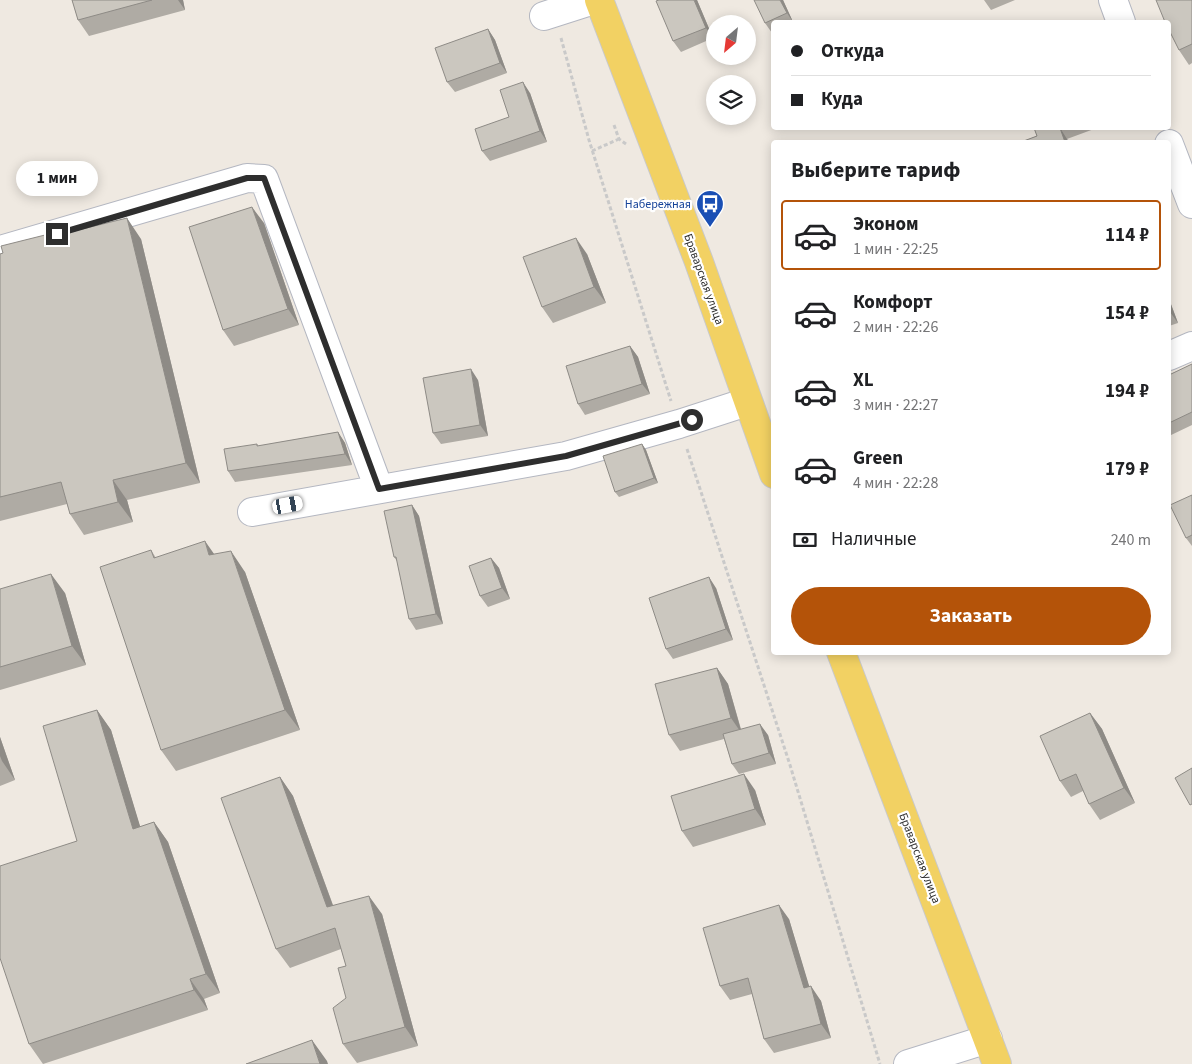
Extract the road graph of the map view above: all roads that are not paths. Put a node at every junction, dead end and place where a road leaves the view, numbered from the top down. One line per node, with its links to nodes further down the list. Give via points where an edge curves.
1 (594, 0): 4 (street)
2 (598, 0): 11 (main road, Браварская улица, via 696,254)
3 (1113, 0): 5 (street)
4 (549, 15)
5 (1120, 20)
6 (1171, 151): 7 (street)
7 (1192, 204)
8 (0, 250): 13 (street, via 247,178 264,178)
9 (1192, 346): 10 (street)
10 (1171, 355)
11 (747, 402): 12 (main road, Браварская улица); 13 (street, via 566,456)
12 (771, 466)
13 (379, 489): 14 (street)
14 (252, 512)
15 (842, 655): 16 (main road, Браварская улица)
16 (988, 1039): 17 (street); 18 (main road, Браварская улица)
17 (908, 1064)
18 (997, 1064)

